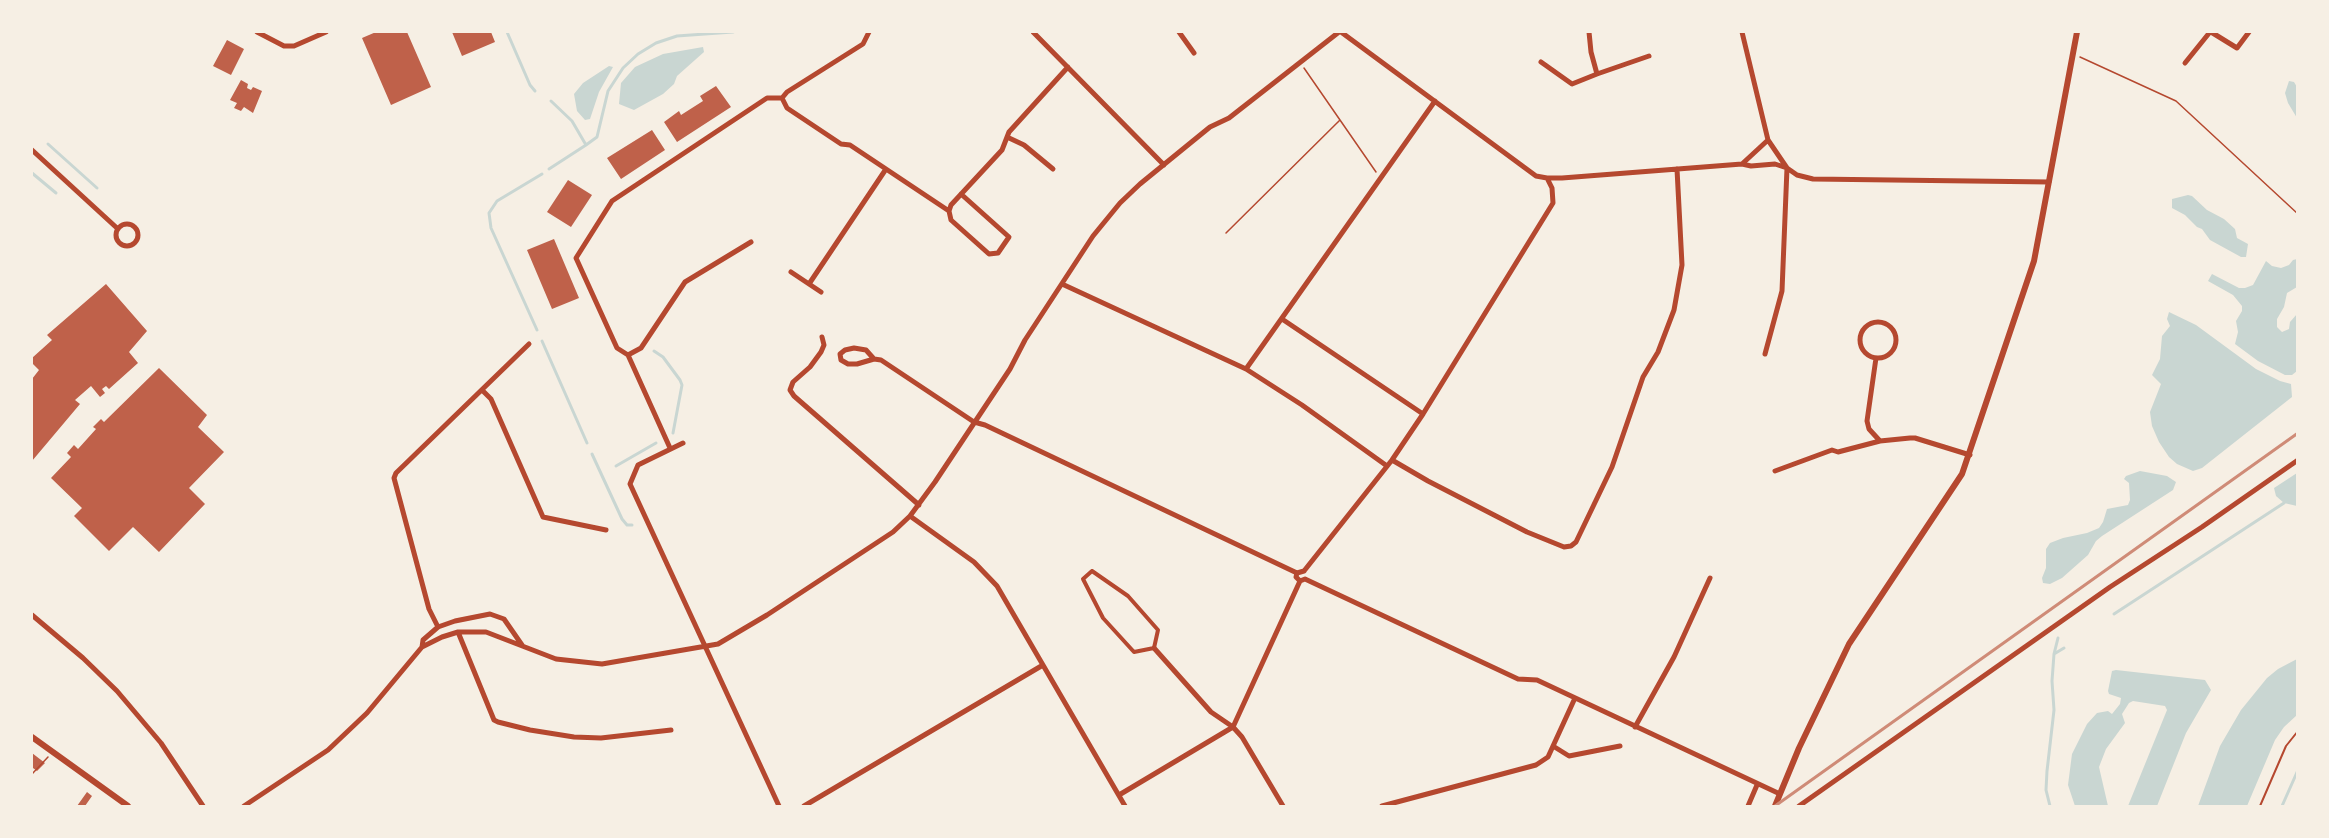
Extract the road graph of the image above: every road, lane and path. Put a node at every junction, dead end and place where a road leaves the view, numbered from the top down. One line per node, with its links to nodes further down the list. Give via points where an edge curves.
1 (256, 32): 2 (street, via 284,46 294,46)
2 (326, 32)
3 (869, 32): 20 (street, via 863,44)
4 (1033, 32): 18 (street)
5 (1179, 32): 12 (street)
6 (1340, 32): 15 (street); 21 (street)
7 (1589, 32): 19 (street)
8 (1742, 32): 24 (street)
9 (2078, 32): 34 (street)
10 (2210, 32): 11 (street, via 2237,48); 17 (street)
11 (2249, 32)
12 (1194, 53)
13 (1648, 56): 19 (street)
14 (2079, 56): 37 (path, via 2176,100)
15 (1300, 62): 22 (path); 27 (street)
16 (1541, 62): 19 (street, via 1572,84)
17 (2185, 63)
18 (1068, 67): 23 (street); 27 (street)
19 (1597, 74)
20 (782, 98): 31 (street, via 786,108); 48 (street, via 767,98 612,201 576,258 617,348)
21 (1435, 100): 32 (street); 33 (street, via 1536,176)
22 (1340, 120): 32 (path); 39 (path)
23 (1007, 137): 29 (street, via 1024,145); 35 (street, via 1002,150)
24 (1768, 140): 26 (street); 28 (street)
25 (32, 150): 38 (street)
26 (1742, 164): 28 (street); 30 (street)
27 (1164, 165): 43 (street, via 1140,183 1106,220)
28 (1788, 168): 34 (street, via 1813,179); 49 (street, via 1782,291)
29 (1053, 169)
30 (1677, 169): 33 (street); 60 (street, via 1682,265 1674,310 1658,352 1643,377 1612,467 1576,542 1564,547 1527,532)
31 (886, 170): 36 (street); 42 (street)
32 (1381, 178): 45 (street)
33 (1547, 178): 54 (street, via 1553,203)
34 (2049, 182): 59 (street, via 2034,261)
35 (961, 194): 36 (street); 36 (street, via 1009,237 999,253 989,254 951,220)
36 (949, 211)
37 (2298, 214)
38 (118, 229): 38 (street, via 124,224 132,225 138,231 136,242 122,245 116,236)
39 (1226, 233)
40 (751, 242): 48 (street, via 684,282 641,348)
41 (791, 272): 42 (street)
42 (809, 284): 44 (street)
43 (1062, 284): 52 (street); 55 (street)
44 (821, 292)
45 (1282, 319): 52 (street); 54 (street)
46 (822, 337): 64 (street, via 821,352 790,390)
47 (529, 344): 53 (street)
48 (628, 354): 58 (street)
49 (1765, 354)
50 (874, 358): 50 (street, via 858,348 840,354 848,364); 55 (street)
51 (1876, 358): 51 (street, via 1888,355 1895,345 1894,331 1881,322 1869,324 1860,335 1862,349); 56 (street, via 1867,421)
52 (1246, 369): 62 (street)
53 (482, 390): 66 (street, via 491,399 543,517); 72 (street, via 394,478 429,609)
54 (1423, 414): 60 (street)
55 (974, 422): 64 (street); 68 (street)
56 (1880, 441): 59 (street, via 1916,438); 63 (street, via 1839,452 1832,450)
57 (683, 443): 58 (street)
58 (670, 448): 75 (street, via 638,465 630,484)
59 (1970, 455): 90 (street, via 1962,474 1849,644)
60 (1392, 460): 62 (street)
61 (2298, 460): 103 (street, via 2110,587)
62 (1387, 466): 67 (street)
63 (1775, 471)
64 (919, 505): 65 (street)
65 (910, 516): 75 (street, via 893,532 767,615 718,644); 78 (street, via 974,562 997,586)
66 (606, 531)
67 (1304, 571): 68 (street); 70 (street)
68 (1297, 573): 70 (street, via 1296,577)
69 (1710, 578): 81 (street, via 1674,657)
70 (1303, 580): 79 (street, via 1518,679 1537,680); 80 (street)
71 (32, 615): 94 (street, via 117,691 161,743)
72 (438, 627): 74 (street, via 475,616 499,615); 76 (street, via 423,640)
73 (458, 632): 74 (street, via 486,632); 76 (street); 82 (street, via 498,722 573,737)
74 (523, 646): 75 (street, via 556,659 602,664)
75 (704, 646): 96 (street)
76 (422, 647): 95 (street, via 367,713 328,750)
77 (1154, 648): 77 (street, via 1158,630 1128,596 1092,571 1083,579 1103,618 1134,652); 80 (street, via 1211,712)
78 (1043, 665): 91 (street); 97 (street)
79 (1575, 698): 81 (street); 85 (street)
80 (1233, 727): 91 (street); 99 (street)
81 (1635, 727): 89 (street)
82 (671, 730)
83 (2298, 731): 104 (lane, via 2286,746)
84 (32, 737): 87 (street)
85 (1553, 746): 86 (street, via 1569,756); 92 (street, via 1548,757 1536,765)
86 (1620, 746)
87 (52, 752): 88 (path); 93 (street)
88 (32, 774)
89 (1757, 785): 90 (street); 101 (street)
90 (1780, 794): 102 (street)
91 (1119, 795): 98 (street)
92 (1408, 803): 100 (street)
93 (128, 807)
94 (203, 807)
95 (244, 807)
96 (779, 807)
97 (804, 807)
98 (1125, 807)
99 (1283, 807)
100 (1382, 807)
101 (1748, 807)
102 (1775, 807)
103 (1799, 807)
104 (2260, 807)

